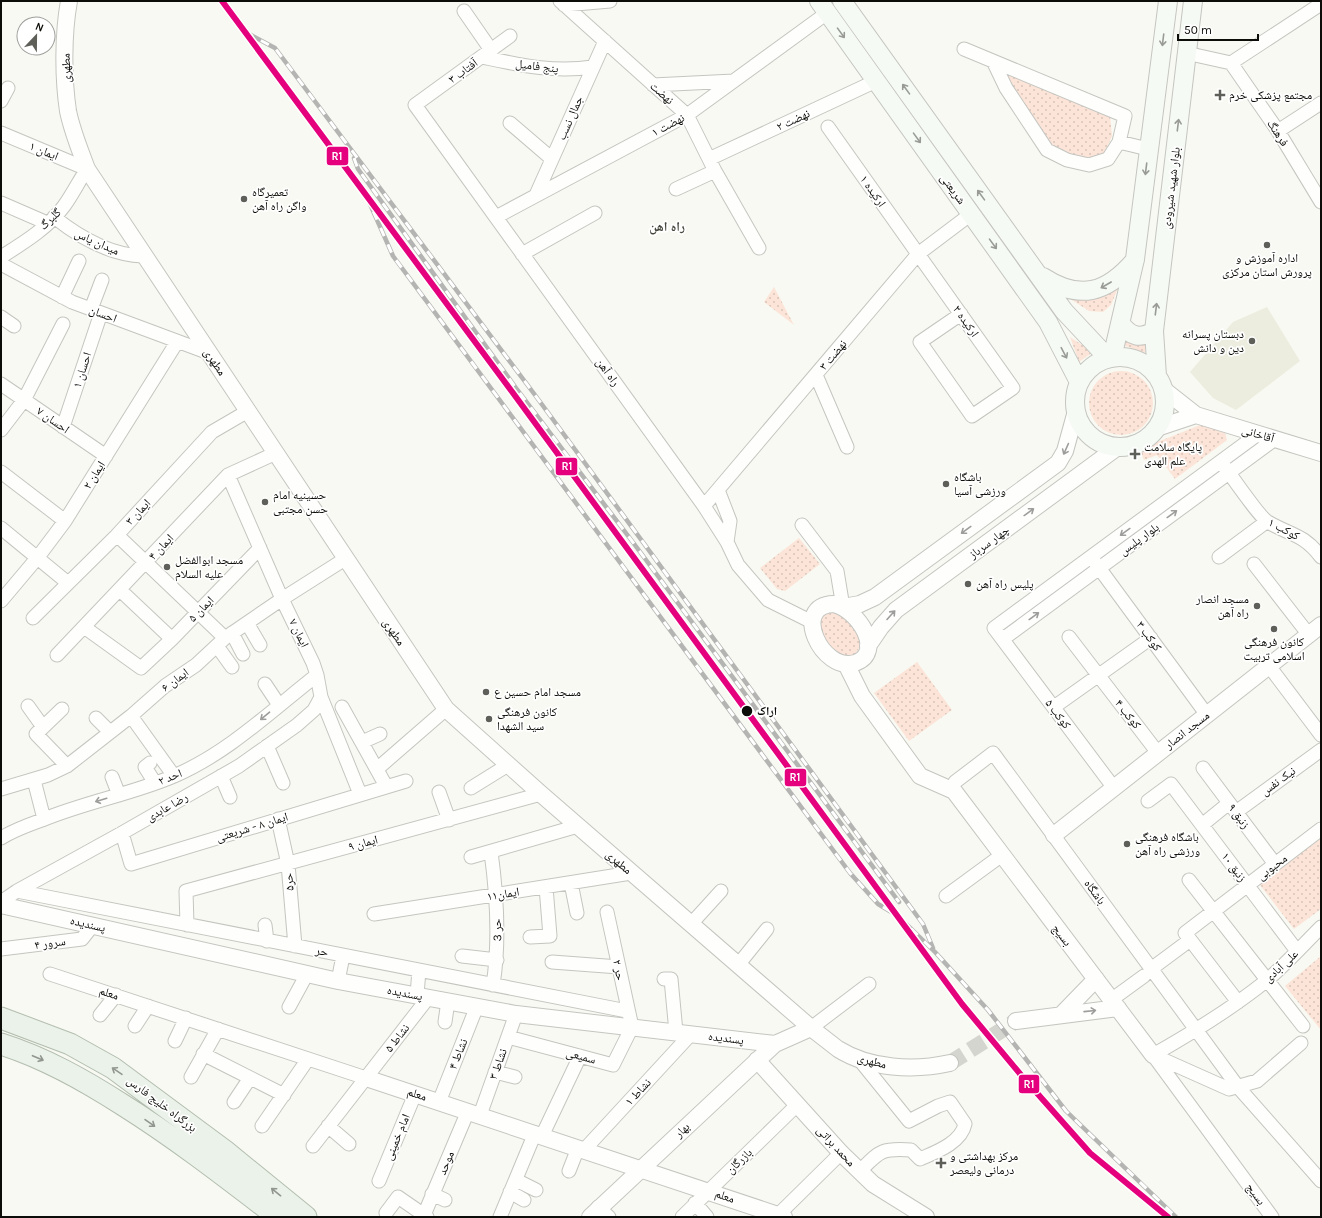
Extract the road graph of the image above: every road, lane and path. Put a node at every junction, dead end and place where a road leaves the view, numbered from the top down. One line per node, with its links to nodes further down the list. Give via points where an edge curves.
1 (68, 1): 34 (street, مطهری, via 65,57 68,111)
2 (610, 1): 6 (street)
3 (842, 1): 52 (main road, شریعتی, one-way to 3)
4 (1168, 1): 31 (main road, one-way to 31)
5 (1193, 1): 14 (main road, بلوار شهید شیرودی)
6 (562, 3): 11 (street, نهضت)
7 (1321, 4): 16 (street)
8 (823, 7): 18 (street, نهضت ۱); 19 (main road, شریعتی, one-way to 19)
9 (464, 11): 13 (street)
10 (510, 36): 13 (street, آفتاب ۳)
11 (605, 41): 17 (street, جمال نسب); 20 (street, نهضت)
12 (964, 49): 15 (street)
13 (486, 54): 17 (street, پنج فامیل, via 532,68 570,70); 24 (street, آفتاب ۳)
14 (1186, 54): 16 (street); 63 (main road, بلوار شهید شیرودی, one-way to 14)
15 (994, 63): 30 (street, via 1125,116); 30 (street, via 1006,88 1047,150 1067,160 1089,165 1108,159)
16 (1231, 63): 28 (street, فرهنگ)
17 (593, 67): 32 (street, جمال نسب)
18 (734, 81): 20 (street); 25 (street, نهضت ۱)
19 (876, 81): 33 (street, نهضت ۲); 41 (main road, شریعتی, one-way to 41)
20 (653, 85): 25 (street, نهضت)
21 (8, 88): 22 (street)
22 (1, 101)
23 (1321, 103): 28 (street)
24 (415, 105): 42 (street, راه آهن)
25 (687, 115): 33 (street, نهضت); 37 (street, نهضت ۱)
26 (510, 123): 32 (street)
27 (828, 128): 46 (street, ارکیده ۱)
28 (1278, 132): 38 (street, فرهنگ)
29 (1, 134): 34 (street, ایمان ۱)
30 (1118, 142): 31 (street)
31 (1148, 149): 49 (main road, one-way to 49)
32 (552, 158): 37 (street, جمال نسب)
33 (710, 159): 35 (street, نهضت)
34 (87, 169): 43 (street, گلبرگ, via 63,207); 47 (street, مطهری)
35 (715, 171): 36 (street); 44 (street, نهضت)
36 (676, 189)
37 (536, 195): 42 (street, نهضت ۱)
38 (1320, 198)
39 (1, 203): 43 (street, میدان یاس)
40 (595, 213): 45 (street)
41 (971, 214): 46 (street, نهضت ۳); 59 (main road, شریعتی, one-way to 59)
42 (496, 216): 45 (street, راه آهن)
43 (50, 220): 47 (street, میدان یاس, via 92,243 128,256); 48 (street, گلبرگ, via 29,239)
44 (759, 248)
45 (522, 254): 90 (street, راه آهن)
46 (918, 254): 57 (street, ارکیده ۲); 67 (street, نهضت ۳)
47 (143, 256): 65 (street, مطهری)
48 (1, 257)
49 (1135, 259): 52 (main road, one-way to 52, via 1123,274 1106,286 1093,290 1078,292 1058,287); 61 (main road)
50 (79, 261): 54 (street)
51 (1, 264): 54 (street, احسان)
52 (1038, 274): 56 (main road, شریعتی)
53 (102, 280): 55 (street, احسان ۱)
54 (62, 297): 55 (street, احسان)
55 (96, 311): 64 (street, احسان); 75 (street, احسان ۱)
56 (1064, 311): 59 (main road, via 1066,315 1061,324); 66 (main road, شریعتی)
57 (961, 314): 57 (street, ارکیده ۲, via 920,342 972,416 1013,388)
58 (1, 317): 62 (street)
59 (1048, 322): 68 (main road, شریعتی, one-way to 68)
60 (63, 324): 71 (street)
61 (1121, 324): 63 (main road, via 1127,332 1135,336 1145,336); 66 (main road)
62 (14, 326)
63 (1154, 331): 69 (main road, بلوار شهید شیرودی)
64 (177, 342): 65 (street, احسان); 84 (street, ایمان ۲)
65 (209, 353): 72 (street, مطهری)
66 (1110, 358): 68 (main road, via 1096,363 1086,371); 69 (main road, via 1135,359 1148,366)
67 (816, 375): 81 (street); 89 (street, نهضت ۳)
68 (1079, 382): 73 (main road, via 1075,396)
69 (1160, 382): 74 (street); 76 (main road, via 1166,402)
70 (1, 384): 71 (street, احسان ۷)
71 (24, 400): 75 (street, احسان ۷); 77 (street)
72 (248, 411): 83 (street, مطهری); 95 (street, ایمان ۳, via 212,432)
73 (1076, 411): 80 (main road, via 1091,437 1104,444); 110 (street, چهار سرباز, one-way to 110, via 1065,451 1058,463 875,597 860,604)
74 (1196, 415): 76 (street); 78 (street, آقاخانی)
75 (63, 427): 84 (street, احسان ۷)
76 (1157, 428): 80 (main road, via 1147,438 1134,445)
77 (1, 430)
78 (1258, 434): 79 (street, آقاخانی); 85 (street, بلوار پلیس)
79 (1274, 439): 82 (street, آقاخانی); 87 (street, بلوار پلیس)
80 (1119, 446): 124 (street, چهار سرباز, one-way to 80, via 896,610)
81 (847, 447)
82 (1321, 453)
83 (276, 454): 88 (street, ایمان ۴); 102 (street, مطهری)
84 (106, 456): 91 (street, ایمان ۲)
85 (1220, 461): 87 (street, کوکب ۱); 98 (street, بلوار پلیس, one-way to 98)
86 (1, 472): 91 (street)
87 (1229, 473): 92 (street, کوکب ۱); 105 (street, بلوار پلیس, one-way to 87)
88 (228, 475): 97 (street, ایمان ۷); 103 (street, ایمان ۴)
89 (718, 490): 90 (street, نهضت ۳); 96 (street, via 730,521)
90 (704, 506): 96 (street, راه آهن)
91 (65, 520): 99 (street, ایمان ۲)
92 (1266, 522): 100 (street); 101 (street, کوکب ۱, via 1302,539)
93 (802, 525): 110 (street, via 837,571)
94 (1, 528): 99 (street)
95 (117, 535): 103 (street); 106 (street, ایمان ۳)
96 (727, 542): 113 (street, راه آهن, via 738,565 768,600)
97 (260, 548): 109 (street, ایمان ۷); 111 (street, ایمان ۵)
98 (1091, 556): 105 (street, کوکب ۳); 116 (street, بلوار پلیس)
99 (38, 557): 106 (street); 108 (street, ایمان ۲)
100 (1219, 557)
101 (1321, 557)
102 (345, 559): 109 (street, ایمان ۶); 139 (street, مطهری)
103 (146, 563): 107 (street, ایمان ۴); 111 (street)
104 (1254, 564): 117 (street)
105 (1099, 568): 119 (street, کوکب ۳); 122 (street, بلوار پلیس, one-way to 105)
106 (68, 583): 112 (street, ایمان ۳)
107 (120, 590): 115 (street, ایمان ۴); 120 (street)
108 (2, 599)
109 (282, 599): 114 (street, ایمان ۶); 130 (street, ایمان ۷)
110 (843, 607): 113 (street, via 834,604 823,606 817,611); 124 (street, via 859,619)
111 (198, 613): 120 (street, ایمان ۵); 121 (street)
112 (33, 618)
113 (812, 622): 127 (street, via 814,635 822,649 833,659)
114 (247, 623): 121 (street, ایمان ۶); 123 (street)
115 (84, 627): 120 (street, ایمان ۵, via 140,668); 126 (street, ایمان ۴)
116 (994, 628): 122 (street, کوکب ۵)
117 (1315, 630): 128 (street, مسجد انصار)
118 (1069, 637): 131 (street, کوکب ۴)
119 (1151, 638): 131 (street); 140 (street, کوکب ۳)
120 (172, 639)
121 (225, 639): 125 (street); 129 (street); 141 (street, ایمان ۶)
122 (1002, 639): 137 (street, کوکب ۵)
123 (260, 645)
124 (868, 646): 127 (street, via 861,660)
125 (243, 654)
126 (57, 655)
127 (846, 664): 185 (street, بسیج, via 862,696 920,776 954,792)
128 (1269, 666): 140 (street, مسجد انصار); 146 (street)
129 (232, 667)
130 (317, 675): 133 (street, ایمان ۷); 134 (street, احد ۲)
131 (1098, 676): 137 (street); 150 (street, کوکب ۴)
132 (265, 684): 134 (street)
133 (321, 697): 148 (street, رضا عابدی, via 314,710); 169 (street, ایمان ۷)
134 (279, 705): 157 (street, احد ۲, one-way to 157, via 240,738)
135 (28, 706): 143 (street)
136 (342, 707): 147 (street)
137 (1054, 707): 166 (street, کوکب ۵)
138 (62, 709): 143 (street)
139 (446, 709): 152 (street, مطهری); 155 (street)
140 (1207, 715): 150 (street, مسجد انصار)
141 (131, 716): 144 (street, ایمان ۶); 157 (street)
142 (96, 718): 144 (street)
143 (43, 727): 153 (street, via 36,734)
144 (110, 732): 153 (street, ایمان ۶)
145 (380, 734): 147 (street)
146 (1321, 735)
147 (362, 742): 155 (street)
148 (267, 746): 158 (street, رضا عابدی); 163 (street)
149 (1321, 750): 174 (street, نیک نفس)
150 (1158, 753): 166 (street, مسجد انصار)
151 (150, 763): 162 (street, via 145,767)
152 (508, 765): 165 (street); 170 (street, مطهری)
153 (67, 766): 159 (street, ایمان ۶)
154 (1202, 768): 174 (street, زنبق ۹)
155 (377, 769): 164 (street)
156 (112, 776): 171 (street)
157 (174, 776): 162 (street, احد ۲)
158 (222, 776): 172 (street); 181 (street, رضا عابدی)
159 (34, 780): 167 (street, ایمان ۶); 175 (street)
160 (406, 781): 164 (street, ایمان ۸ - شریعتی)
161 (955, 782): 182 (street, باشگاه, via 993,753)
162 (155, 783): 171 (street, احد ۲)
163 (283, 783)
164 (386, 786): 169 (street, ایمان ۸ - شریعتی)
165 (471, 788)
166 (1114, 788): 182 (street, مسجد انصار)
167 (1, 789)
168 (439, 792): 177 (street)
169 (360, 794): 176 (street, ایمان ۸ - شریعتی)
170 (541, 794): 177 (street, ایمان ۹); 179 (street, مطهری)
171 (118, 795): 175 (street, احد ۲, one-way to 175)
172 (230, 797)
173 (1148, 801): 178 (street, زنبق ۱۰, via 1171,784)
174 (1232, 808): 178 (street, نیک نفس); 188 (street, زنبق ۹)
175 (44, 819): 183 (street, احد ۲)
176 (278, 819): 181 (street, ایمان ۸ - شریعتی, via 131,864); 187 (street, حر۵)
177 (449, 820): 187 (street, ایمان ۹)
178 (1202, 825): 192 (street, زنبق ۱۰)
179 (578, 826): 184 (street); 189 (street, مطهری)
180 (1321, 829): 188 (street, محبوبی)
181 (122, 833): 194 (street, رضا عابدی)
182 (1054, 835): 222 (street, باشگاه)
183 (1, 838)
184 (491, 852): 186 (street); 196 (street, حر 3)
185 (1002, 855): 197 (street); 226 (street, بسیج)
186 (471, 857)
187 (288, 864): 204 (street, ایمان ۹, via 186,892); 212 (street, حر۵)
188 (1276, 864): 192 (street, محبوبی)
189 (631, 873): 191 (street, ایمان۱۱); 203 (street, مطهری)
190 (1189, 880): 199 (street)
191 (571, 883): 193 (street, ایمان۱۱); 201 (street)
192 (1248, 885): 199 (street, محبوبی); 214 (street, زنبق ۱۰)
193 (546, 887): 196 (street, ایمان۱۱); 209 (street, via 550,936)
194 (17, 891): 198 (street, رضا عابدی); 204 (street, حر)
195 (721, 891): 203 (street)
196 (497, 895): 202 (street, ایمان۱۱); 217 (street, حر 3)
197 (946, 896)
198 (1, 904): 206 (street, پسندیده)
199 (1214, 911): 210 (street, محبوبی); 227 (street)
200 (607, 912): 220 (street, حر ۲)
201 (577, 913)
202 (374, 914)
203 (691, 924): 219 (street, مطهری)
204 (186, 925): 211 (street, حر)
205 (265, 925): 211 (street)
206 (93, 926): 213 (street, سرور ۴, via 82,939); 224 (street, پسندیده)
207 (1321, 927): 214 (street, علی آبادی)
208 (766, 929): 219 (street)
209 (530, 937)
210 (1188, 937): 222 (street, محبوبی); 234 (street)
211 (266, 941): 212 (street, حر)
212 (295, 946): 215 (street, حر)
213 (1, 949)
214 (1297, 951): 227 (street, علی آبادی)
215 (343, 956): 221 (street, حر); 228 (street)
216 (462, 956): 217 (street)
217 (497, 960): 230 (street, حر 3)
218 (552, 962): 220 (street, via 586,959)
219 (738, 965): 250 (street, مطهری)
220 (619, 967): 239 (street, حر ۲)
221 (419, 970): 230 (street, حر); 232 (street)
222 (1148, 972): 235 (street, محبوبی); 252 (street, باشگاه)
223 (50, 974): 231 (street, معلم)
224 (307, 974): 228 (street, پسندیده); 238 (street)
225 (664, 979): 253 (street, via 671,979)
226 (1096, 980): 235 (street, بسیج); 241 (street)
227 (1267, 980): 234 (street, علی آبادی); 248 (street)
228 (338, 981): 232 (street, پسندیده)
229 (869, 984): 250 (street)
230 (493, 985): 239 (street, حر)
231 (116, 996): 236 (street, معلم); 242 (street)
232 (423, 997): 233 (street, پسندیده); 270 (street, نشاط ۵)
233 (448, 1001): 237 (street, پسندیده); 246 (street)
234 (1238, 1002): 252 (street, علی آبادی)
235 (1114, 1004): 241 (street, one-way to 235); 260 (street, بسیج)
236 (148, 1006): 244 (street, معلم); 247 (street)
237 (477, 1006): 240 (street, پسندیده); 275 (street, نشاط ۴)
238 (289, 1007)
239 (627, 1011): 249 (street, حر ۲)
240 (516, 1014): 249 (street, پسندیده); 254 (street, نشاط ۳)
241 (1062, 1014): 245 (street)
242 (100, 1015)
243 (1, 1018): 304 (highway, بزرگراه خلیج فارس, one-way to 243, via 225,1151 113,1068 70,1044)
244 (186, 1018): 251 (street, معلم); 255 (street)
245 (1016, 1021)
246 (444, 1022)
247 (135, 1026)
248 (1303, 1026)
249 (632, 1027): 253 (street, پسندیده); 261 (street, سمیعی, via 613,1065)
250 (811, 1028): 258 (street); 262 (street, مطهری, via 839,1049)
251 (218, 1029): 259 (street); 263 (street, معلم)
252 (1197, 1030): 260 (street, علی آبادی); 271 (street, باشگاه)
253 (684, 1033): 258 (street, پسندیده); 283 (street, نشاط ۱)
254 (508, 1037): 261 (street, سمیعی); 266 (street, نشاط ۳)
255 (175, 1041)
256 (1302, 1043): 271 (street, via 1257,1081)
257 (1, 1044): 303 (highway, بزرگراه خلیج فارس, one-way to 303, via 58,1066 98,1089 207,1163)
258 (775, 1044): 264 (street, بهار)
259 (203, 1054): 267 (street); 269 (street)
260 (1153, 1055): 271 (street, via 1220,1087); 308 (street, بسیج)
261 (580, 1056): 280 (street)
262 (858, 1058): 265 (street, مطهری, via 883,1065 906,1067 931,1067); 287 (street, via 908,1121 950,1102 965,1124 964,1131 942,1149 920,1159 911,1150 880,1151)
263 (308, 1059): 270 (street, معلم); 272 (street)
264 (757, 1060): 276 (street, محمد براتی); 285 (street, بهار)
265 (950, 1063)
266 (495, 1072): 268 (street); 277 (street, نشاط ۳)
267 (191, 1077)
268 (516, 1077)
269 (250, 1078): 272 (street); 274 (street)
270 (366, 1078): 273 (street, معلم); 279 (street, نشاط ۵)
271 (1238, 1087): 290 (street, باشگاه)
272 (284, 1094): 278 (street)
273 (415, 1094): 275 (street, معلم); 289 (street, امام خمینی)
274 (234, 1102)
275 (439, 1102): 277 (street, معلم)
276 (797, 1104): 284 (street, محمد براتی); 292 (street, بازرگان)
277 (474, 1113): 280 (street, معلم); 294 (street, موحد)
278 (262, 1126)
279 (328, 1126): 281 (street); 282 (street, نشاط ۵)
280 (539, 1135): 283 (street, معلم); 288 (street)
281 (349, 1144)
282 (312, 1146)
283 (581, 1148): 285 (street, معلم); 286 (street)
284 (841, 1153): 287 (street, محمد براتی); 302 (street)
285 (641, 1168): 292 (street, معلم); 299 (street, بهار)
286 (569, 1171)
287 (860, 1172): 300 (street, محمد براتی, via 872,1184)
288 (516, 1180): 291 (street); 293 (street)
289 (379, 1181)
290 (1321, 1181)
291 (536, 1190)
292 (708, 1190): 297 (street, بازرگان); 302 (street, معلم)
293 (510, 1192): 296 (street); 305 (street)
294 (432, 1194): 295 (street); 301 (street, موحد)
295 (446, 1200)
296 (524, 1200)
297 (695, 1203): 306 (street, بازرگان); 307 (street)
298 (386, 1212): 301 (street, via 398,1197)
299 (599, 1214)
300 (917, 1215)
301 (425, 1216)
302 (779, 1216)
303 (278, 1217)
304 (306, 1217)
305 (500, 1217)
306 (682, 1217)
307 (707, 1217)
308 (1272, 1217)

